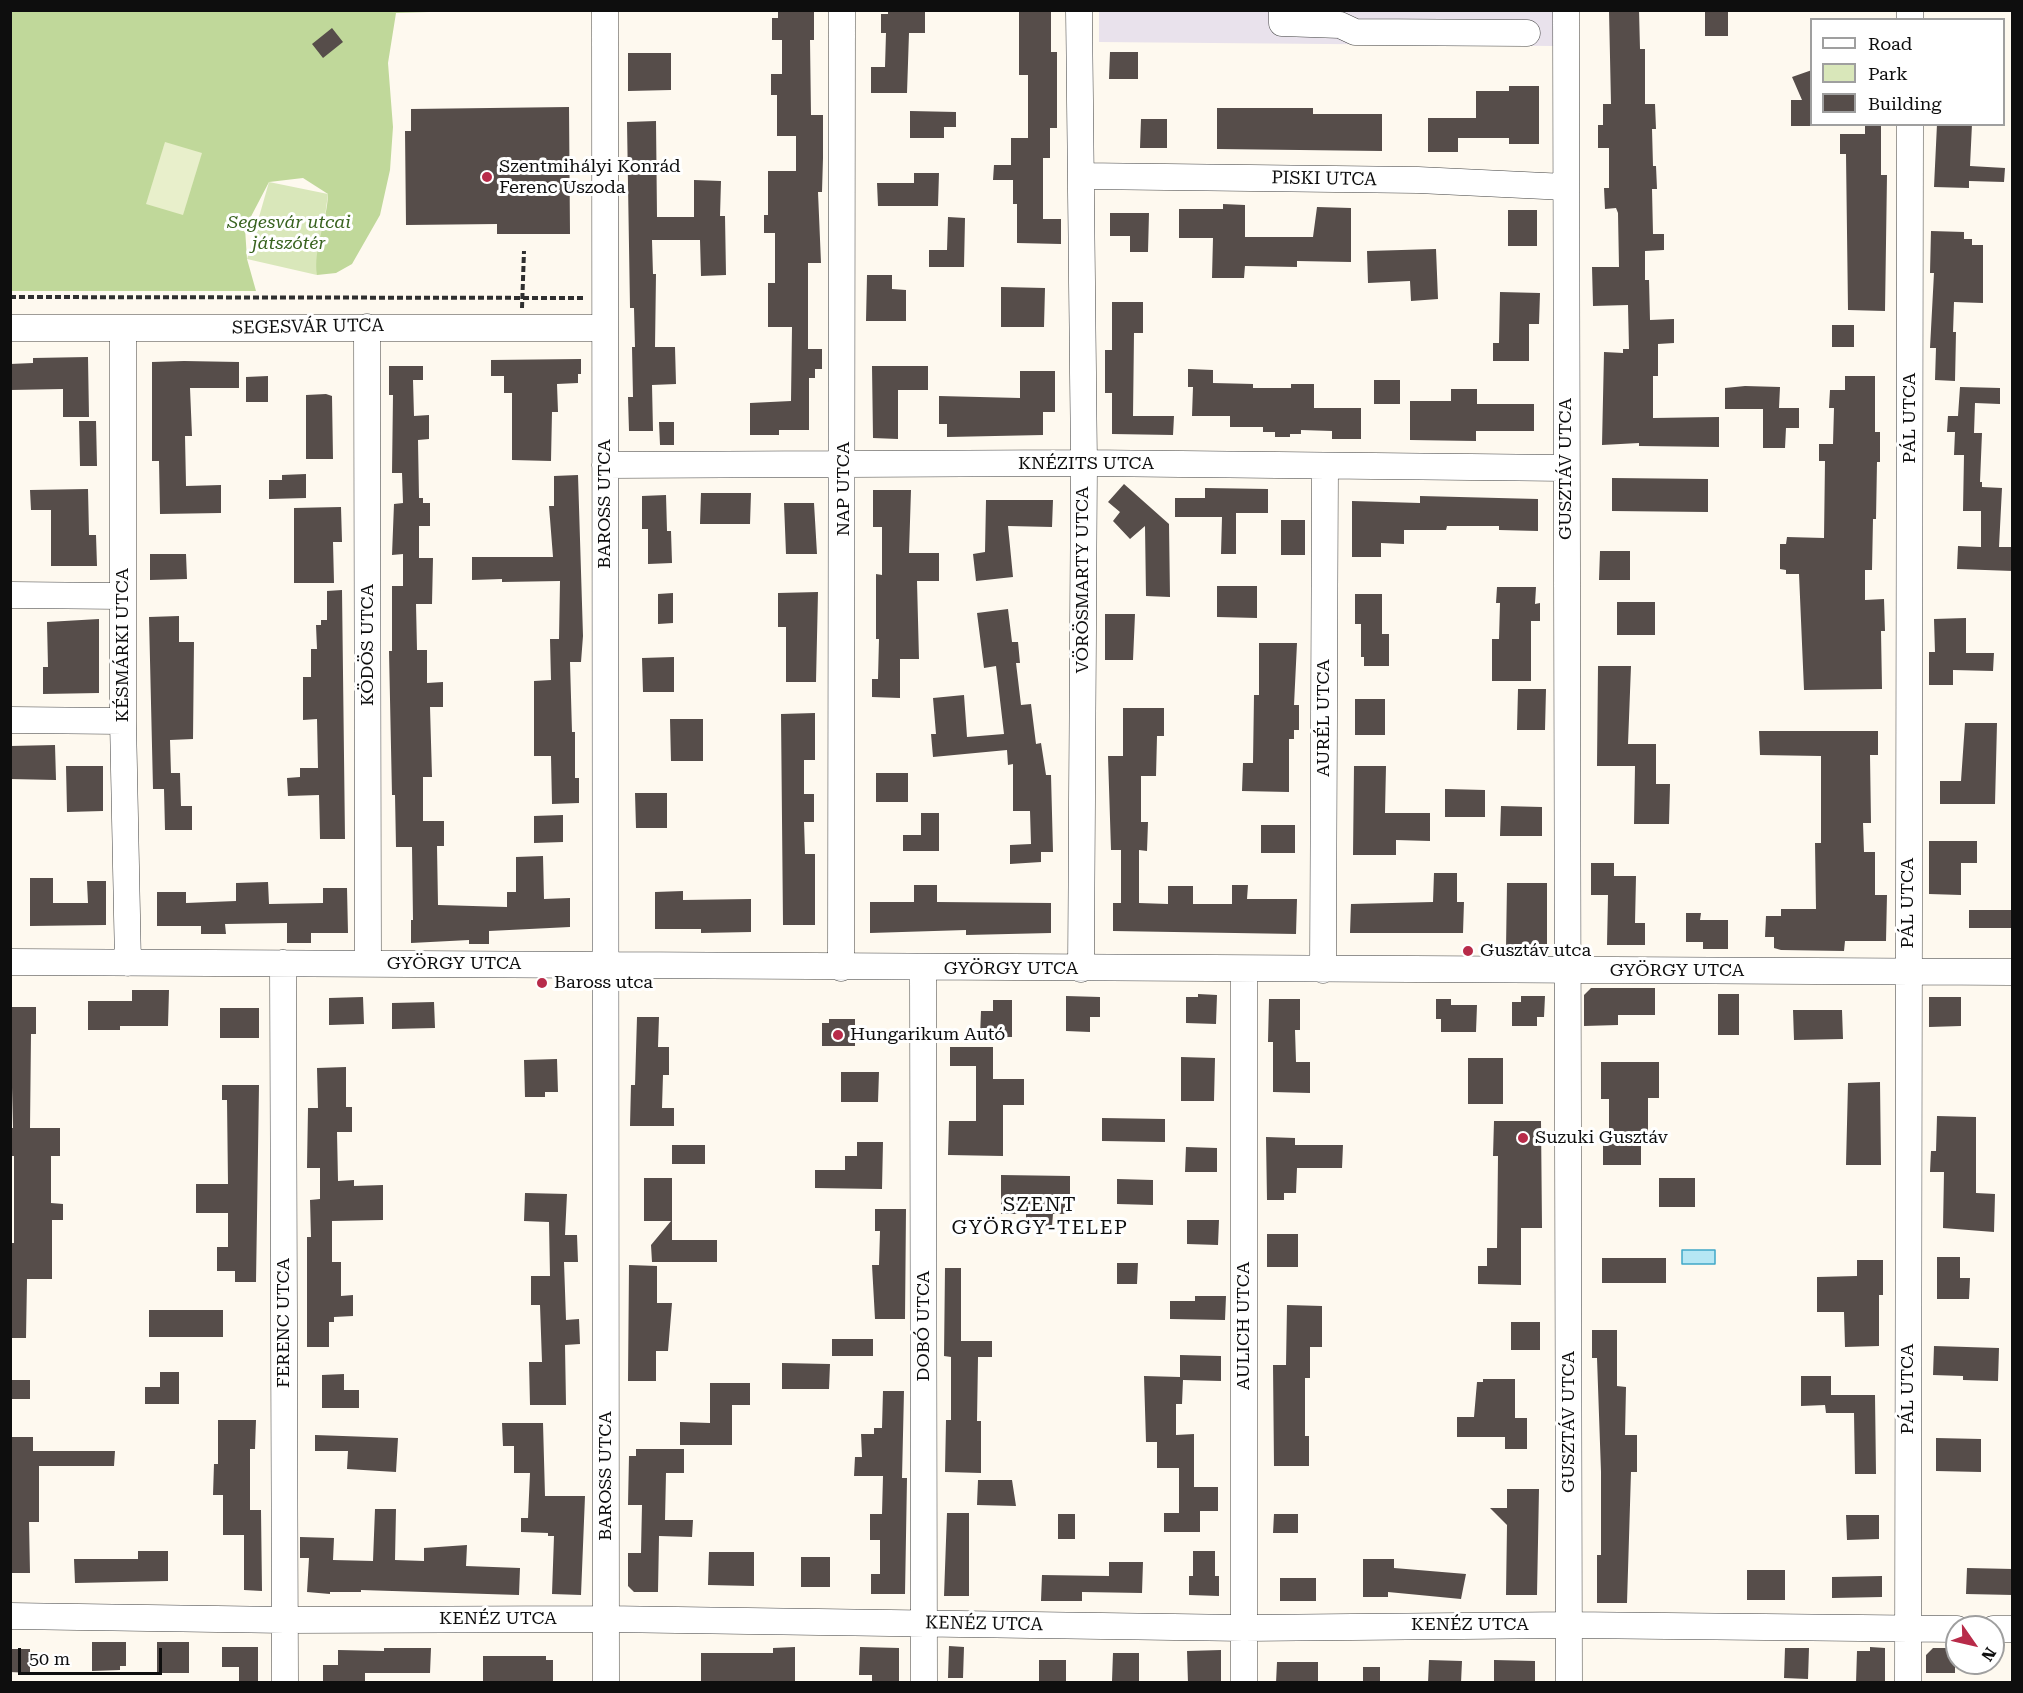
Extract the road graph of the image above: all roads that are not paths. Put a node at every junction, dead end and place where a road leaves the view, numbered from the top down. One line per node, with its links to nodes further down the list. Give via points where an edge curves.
1 (605, 10): 13 (street, BAROSS UTCA)
2 (842, 10): 15 (street, NAP UTCA)
3 (1079, 10): 8 (street, VÖRÖSMARTY UTCA)
4 (1282, 10): 6 (street, via 1282,23 1340,25 1355,32)
5 (1566, 10): 9 (street, GUSZTÁV UTCA)
6 (1527, 33)
7 (1910, 126): 34 (street, PÁL UTCA)
8 (1082, 176): 9 (street, PISKI UTCA, via 1418,180); 14 (street, VÖRÖSMARTY UTCA)
9 (1566, 187): 18 (street, GUSZTÁV UTCA)
10 (367, 327): 12 (street, SEGESVÁR UTCA); 13 (street, SEGESVÁR UTCA); 26 (street, KÖDÖS UTCA)
11 (10, 328): 12 (street, SEGESVÁR UTCA)
12 (123, 328): 20 (street, KÉSMÁRKI UTCA)
13 (605, 328): 16 (street, BAROSS UTCA)
14 (1084, 463): 15 (street, KNÉZITS UTCA); 17 (street, KNÉZITS UTCA); 30 (street, VÖRÖSMARTY UTCA)
15 (844, 464): 16 (street, KNÉZITS UTCA); 28 (street, NAP UTCA)
16 (605, 465): 27 (street, BAROSS UTCA)
17 (1325, 465): 18 (street, KNÉZITS UTCA); 32 (street, AURÉL UTCA)
18 (1566, 468): 33 (street, GUSZTÁV UTCA)
19 (10, 595): 20 (street)
20 (123, 596): 22 (street, KÉSMÁRKI UTCA)
21 (10, 720): 22 (street)
22 (123, 721): 24 (street, KÉSMÁRKI UTCA)
23 (10, 962): 24 (street, GYÖRGY UTCA)
24 (128, 963): 25 (street, GYÖRGY UTCA)
25 (283, 963): 26 (street, GYÖRGY UTCA); 38 (street, FERENC UTCA)
26 (368, 964): 27 (street, GYÖRGY UTCA)
27 (606, 965): 28 (street, GYÖRGY UTCA); 37 (street, BAROSS UTCA)
28 (841, 968): 29 (street, GYÖRGY UTCA)
29 (923, 969): 30 (street, GYÖRGY UTCA); 39 (street, DOBÓ UTCA)
30 (1081, 969): 31 (street, GYÖRGY UTCA)
31 (1244, 970): 32 (street, GYÖRGY UTCA); 41 (street, AULICH UTCA)
32 (1323, 970): 33 (street, GYÖRGY UTCA)
33 (1568, 971): 34 (street, GYÖRGY UTCA); 40 (street, GUSZTÁV UTCA)
34 (1907, 971): 35 (street, GYÖRGY UTCA); 42 (street, PÁL UTCA)
35 (2013, 972)
36 (10, 1616): 38 (street, KENÉZ UTCA)
37 (606, 1619): 38 (street, KENÉZ UTCA); 39 (street, KENÉZ UTCA); 45 (street, BAROSS UTCA)
38 (285, 1620): 44 (street, FERENC UTCA)
39 (924, 1623): 41 (street, KENÉZ UTCA); 46 (street, DOBÓ UTCA)
40 (1570, 1625): 41 (street, KENÉZ UTCA); 42 (street, KENÉZ UTCA); 48 (street, GUSZTÁV UTCA)
41 (1244, 1628): 47 (street, AULICH UTCA)
42 (1908, 1628): 43 (street, KENÉZ UTCA); 49 (street, PÁL UTCA)
43 (1945, 1629)
44 (285, 1683)
45 (606, 1683)
46 (924, 1683)
47 (1244, 1683)
48 (1569, 1683)
49 (1908, 1683)

